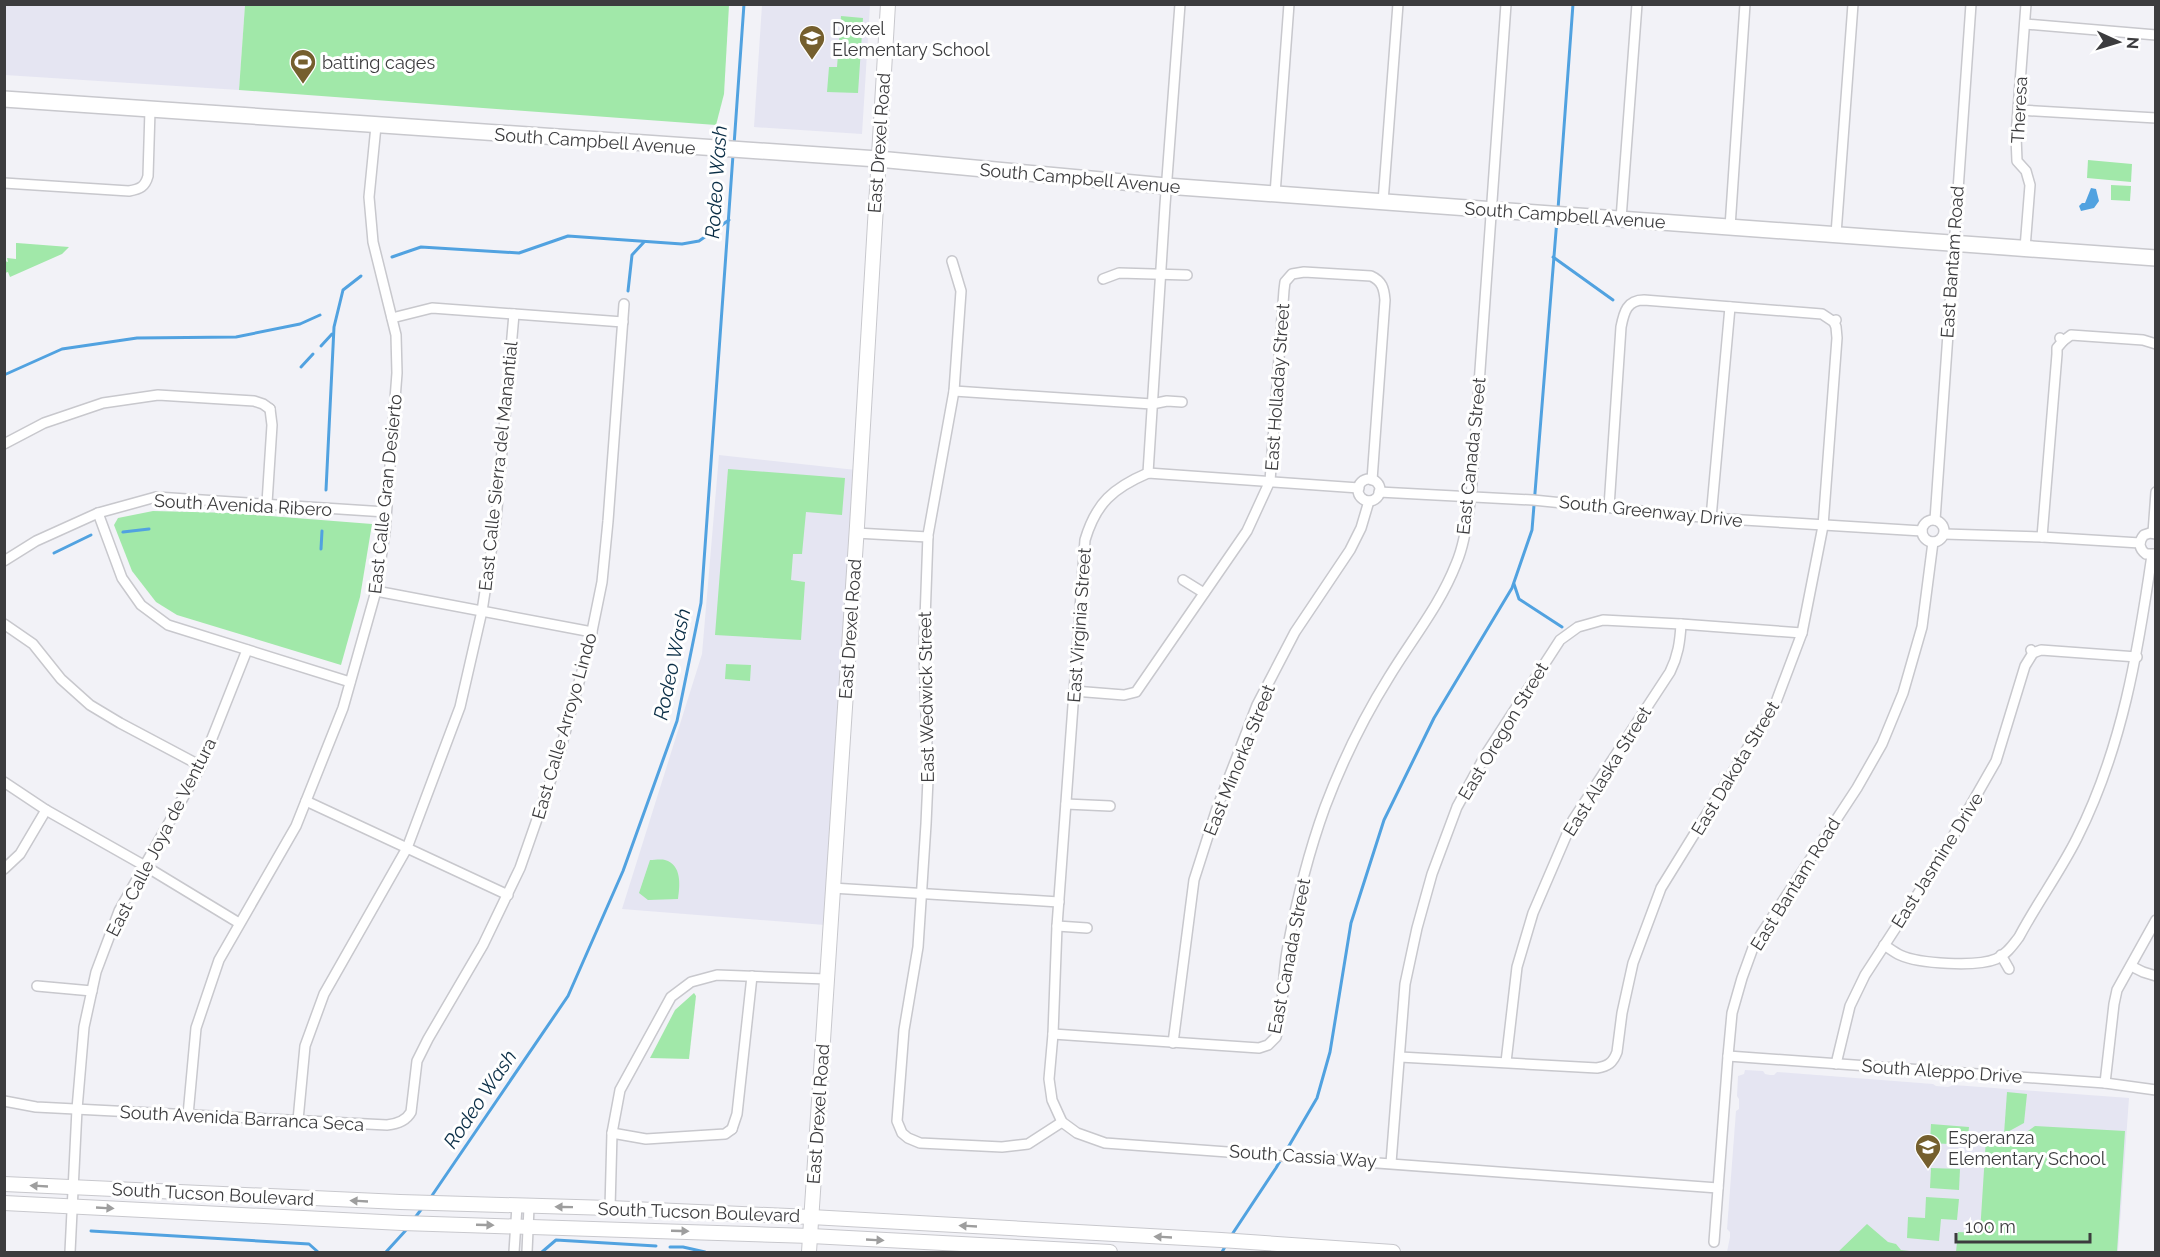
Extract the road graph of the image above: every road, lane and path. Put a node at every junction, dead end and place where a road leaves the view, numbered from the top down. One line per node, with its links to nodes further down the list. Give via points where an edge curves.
1 (888, 4): 18 (main road, East Drexel Road)
2 (1180, 4): 20 (street)
3 (1290, 4): 21 (street)
4 (1398, 4): 22 (street)
5 (1506, 4): 23 (street, East Canada Street)
6 (1637, 4): 24 (street)
7 (1745, 4): 25 (street)
8 (1853, 4): 26 (street)
9 (1971, 4): 27 (street, East Bantam Road)
10 (2026, 4): 11 (street, Theresa)
11 (2025, 24): 12 (street); 15 (street, Theresa)
12 (2156, 35)
13 (4, 99): 14 (main road, South Campbell Avenue)
14 (150, 110): 17 (main road, South Campbell Avenue); 19 (street, via 148,176 138,190)
15 (2019, 110): 16 (street); 28 (street, Theresa, via 2017,162 2026,171 2030,185)
16 (2156, 118)
17 (376, 126): 18 (main road, South Campbell Avenue); 37 (street, East Calle Gran Desierto, via 369,196 373,242)
18 (878, 159): 20 (main road, South Campbell Avenue); 60 (main road, East Drexel Road)
19 (4, 183)
20 (1166, 186): 21 (main road, South Campbell Avenue); 31 (street)
21 (1275, 194): 22 (main road, South Campbell Avenue)
22 (1383, 202): 23 (main road, South Campbell Avenue)
23 (1492, 209): 24 (main road, South Campbell Avenue); 50 (street, East Canada Street)
24 (1621, 219): 25 (main road, South Campbell Avenue)
25 (1730, 227): 26 (main road, South Campbell Avenue)
26 (1836, 234): 27 (main road, South Campbell Avenue)
27 (1954, 243): 28 (main road, South Campbell Avenue); 57 (street, East Bantam Road)
28 (2025, 248): 29 (main road, South Campbell Avenue)
29 (2156, 258)
30 (952, 261): 40 (street, East Wedwick Street, via 961,291)
31 (1160, 274): 32 (street); 33 (street, via 1119,273); 42 (street)
32 (1187, 275)
33 (1103, 279)
34 (624, 304): 38 (street, East Calle Arroyo Lindo)
35 (1730, 307): 53 (street, via 1644,300 1627,303); 56 (street); 58 (street, East Dakota Street, via 1822,314 1836,320)
36 (513, 314): 37 (street, via 432,308); 38 (street); 72 (street, East Calle Sierra del Manantial, via 496,520)
37 (392, 318): 54 (street, East Calle Gran Desierto, via 397,374)
38 (623, 322): 75 (street, East Calle Arroyo Lindo, via 602,582)
39 (2156, 344): 64 (street, via 2071,335 2061,339 2057,348)
40 (954, 391): 42 (street); 63 (street, East Wedwick Street)
41 (1182, 402): 42 (street)
42 (1152, 404): 44 (street)
43 (4, 444): 52 (street, via 44,423 103,403 158,395 254,401 272,407)
44 (1148, 473): 46 (street); 80 (street, East Virginia Street, via 1119,488 1100,505 1090,523 1085,540)
45 (1372, 480): 46 (street, East Holladay Street, via 1383,286 1371,276 1304,272 1292,274 1285,282); 47 (street, via 1364,481); 48 (street, via 1379,486)
46 (1270, 481): 47 (street); 71 (street, East Holladay Street, via 1247,531)
47 (1359, 488): 51 (street, via 1360,496)
48 (1379, 492): 50 (street, South Greenway Drive); 51 (street, via 1376,499)
49 (2156, 492): 62 (street)
50 (1471, 498): 53 (street, South Greenway Drive); 108 (street, East Canada Street, via 1458,561 1447,586 1374,704 1326,807 1298,898 1276,1037 1270,1047 1259,1048)
51 (1369, 501): 108 (street, East Minorka Street, via 1350,550 1295,632 1257,705 1216,811 1194,880)
52 (267, 503): 54 (street, South Avenida Ribero); 55 (street, South Avenida Ribero, via 156,497)
53 (1609, 507): 56 (street, South Greenway Drive)
54 (386, 512): 70 (street, East Calle Gran Desierto)
55 (98, 513): 68 (street, South Avenida Ribero, via 36,541); 77 (street, via 122,578 141,605 168,625)
56 (1712, 519): 58 (street, South Greenway Drive)
57 (1935, 520): 59 (street, via 1926,523); 61 (street, via 1944,527)
58 (1823, 526): 59 (street, South Greenway Drive); 76 (street, East Dakota Street)
59 (1922, 531): 65 (street)
60 (856, 533): 63 (street); 90 (main road, East Drexel Road)
61 (1944, 534): 64 (street); 65 (street)
62 (2154, 534): 66 (street, via 2144,536)
63 (928, 537): 91 (street, East Wedwick Street, via 924,657 928,779)
64 (2042, 537): 66 (street)
65 (1933, 542): 110 (street, East Bantam Road, via 1922,627 1903,693 1882,744 1857,788 1754,945 1732,1013)
66 (2140, 543): 67 (street, via 2143,552)
67 (2154, 554): 78 (street)
68 (4, 561)
69 (1183, 580): 71 (street)
70 (376, 591): 72 (street); 79 (street, East Calle Gran Desierto)
71 (1204, 593): 80 (street, East Holladay Street, via 1137,693)
72 (482, 611): 75 (street); 87 (street, East Calle Sierra del Manantial, via 459,707)
73 (4, 624): 81 (street, via 33,644 61,679 90,705)
74 (1681, 624): 76 (street); 109 (street, East Oregon Street, via 1603,620 1578,627 1560,640 1545,661 1457,807 1432,874 1405,984); 111 (street, East Alaska Street, via 1680,646 1670,672 1573,820 1533,913 1517,967)
75 (592, 632): 92 (street, East Calle Arroyo Lindo, via 557,762)
76 (1802, 633): 111 (street, East Dakota Street, via 1776,702 1661,888 1633,963 1614,1064 1597,1068)
77 (247, 650): 79 (street); 81 (street, East Calle Joya de Ventura)
78 (2137, 657): 98 (street, East Jasmine Drive, via 2032,651 1996,761 1936,866); 99 (street, via 2115,744 2081,828 2019,937)
79 (350, 682): 83 (street, East Calle Gran Desierto)
80 (1074, 691): 84 (street, East Virginia Street)
81 (201, 766): 88 (street, East Calle Joya de Ventura)
82 (4, 782): 86 (street)
83 (306, 801): 87 (street); 95 (street, East Calle Gran Desierto, via 296,826)
84 (1066, 804): 85 (street); 93 (street, East Virginia Street)
85 (1110, 806)
86 (46, 810): 88 (street); 89 (street, via 20,854)
87 (407, 848): 92 (street); 119 (street, East Calle Sierra del Manantial, via 324,994 305,1046)
88 (145, 866): 95 (street); 106 (street, East Calle Joya de Ventura, via 119,911)
89 (4, 869)
90 (832, 888): 91 (street); 104 (main road, East Drexel Road)
91 (921, 893): 93 (street); 120 (street, East Wedwick Street, via 918,947 898,1093 897,1121 902,1136 920,1143 1002,1147 1028,1144)
92 (508, 895): 118 (street, East Calle Arroyo Lindo, via 417,1061 411,1112)
93 (1059, 902): 96 (street, East Virginia Street)
94 (2156, 920): 100 (street)
95 (239, 923): 117 (street, East Calle Gran Desierto, via 219,960 196,1028)
96 (1057, 926): 97 (street); 107 (street, East Virginia Street)
97 (1087, 928)
98 (1884, 945): 99 (street, via 1917,960 1974,964); 112 (street, East Jasmine Drive, via 1850,1006)
99 (2001, 956): 101 (street)
100 (2131, 966): 103 (street); 113 (street, via 2114,1004)
101 (2009, 969)
102 (752, 976): 104 (street); 122 (street, via 717,975 691,982 671,997 620,1090); 122 (street, via 734,1132 646,1139)
103 (2156, 976)
104 (826, 979): 131 (main road, East Drexel Road)
105 (37, 986): 106 (street)
106 (92, 991): 116 (street, East Calle Joya de Ventura, via 84,1027)
107 (1053, 1034): 108 (street); 120 (street, East Virginia Street, via 1049,1079 1052,1101)
108 (1173, 1043)
109 (1400, 1056): 111 (street); 123 (street, East Oregon Street)
110 (1728, 1056): 112 (street, South Aleppo Drive); 126 (street, East Bantam Road)
111 (1506, 1062)
112 (1836, 1064): 113 (street, South Aleppo Drive)
113 (2105, 1083): 114 (street, South Aleppo Drive)
114 (2156, 1090)
115 (4, 1101): 116 (street, South Avenida Barranca Seca)
116 (77, 1109): 117 (street, South Avenida Barranca Seca); 125 (street, East Calle Joya de Ventura)
117 (188, 1115): 119 (street, South Avenida Barranca Seca)
118 (406, 1119): 119 (street, South Avenida Barranca Seca, via 395,1125); 121 (street)
119 (298, 1120)
120 (1062, 1122): 123 (street, South Cassia Way, via 1105,1143)
121 (412, 1128)
122 (612, 1133): 130 (street)
123 (1391, 1163): 126 (street, South Cassia Way)
124 (4, 1184): 125 (main road, South Tucson Boulevard, one-way to 124)
125 (73, 1188): 128 (street, East Calle Joya de Ventura); 129 (main road, South Tucson Boulevard, one-way to 125)
126 (1718, 1188): 134 (street, East Bantam Road)
127 (4, 1203): 128 (main road, South Tucson Boulevard)
128 (72, 1207): 132 (main road, South Tucson Boulevard, one-way to 132); 136 (street, East Calle Joya de Ventura)
129 (523, 1207): 130 (main road, South Tucson Boulevard, one-way to 129); 132 (street)
130 (610, 1208): 131 (main road, South Tucson Boulevard)
131 (812, 1217): 133 (main road, East Drexel Road); 135 (main road, South Tucson Boulevard, one-way to 131, via 1241,1241)
132 (522, 1226): 133 (main road, South Tucson Boulevard, one-way to 133); 137 (street); 138 (street)
133 (811, 1236): 139 (main road, East Drexel Road); 140 (main road, South Tucson Boulevard, one-way to 140)
134 (1714, 1242)
135 (1289, 1249): 141 (main road, South Tucson Boulevard)
136 (70, 1252)
137 (514, 1252)
138 (527, 1252)
139 (809, 1252)
140 (1110, 1252)
141 (1393, 1252)

